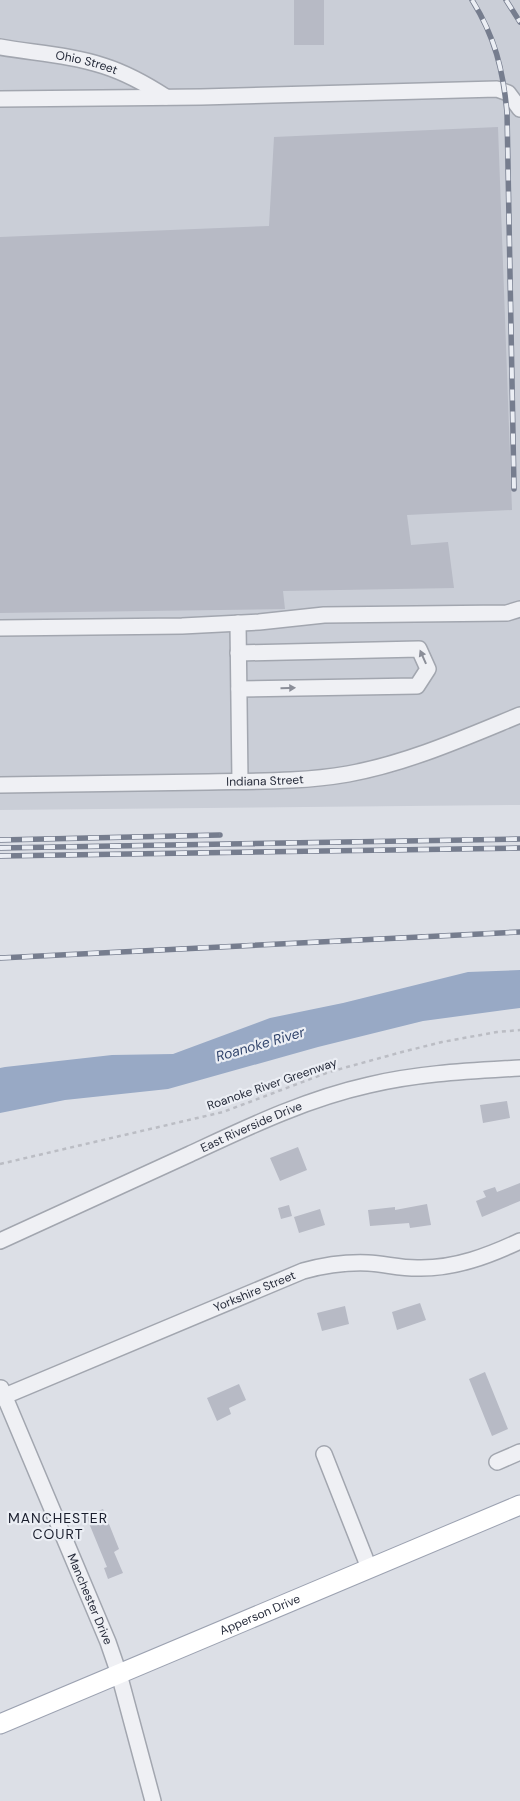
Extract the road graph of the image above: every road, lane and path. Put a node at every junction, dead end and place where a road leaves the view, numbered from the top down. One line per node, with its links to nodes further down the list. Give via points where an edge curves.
1 (0, 46): 2 (street, Ohio Street, via 103,66)
2 (166, 97): 3 (street); 4 (street, via 497,89 508,93)
3 (0, 98)
4 (520, 109)
5 (520, 608): 6 (street, via 507,613 324,614)
6 (238, 623): 7 (street); 8 (street)
7 (0, 628)
8 (238, 653): 9 (street); 9 (street, one-way to 8, via 417,686 428,669 419,648)
9 (239, 689): 11 (street)
10 (520, 715): 11 (street, Indiana Street, via 422,755 385,766 309,779)
11 (240, 781): 12 (street, Indiana Street)
12 (0, 785)
13 (520, 1030): 15 (path, Roanoke River Greenway, via 488,1033 410,1050 329,1072 223,1112)
14 (520, 1068): 17 (street, East Riverside Drive, via 402,1078 331,1095 243,1130)
15 (0, 1164)
16 (520, 1241): 18 (street, Yorkshire Street, via 469,1262 440,1267 396,1268 347,1263 303,1271)
17 (0, 1242)
18 (1, 1394): 24 (street, Manchester Drive)
19 (520, 1452): 21 (street)
20 (324, 1454): 23 (street)
21 (497, 1462)
22 (520, 1505): 23 (main road, Apperson Drive)
23 (369, 1568): 24 (main road, Apperson Drive)
24 (119, 1674): 25 (main road, Apperson Drive); 26 (street, Manchester Drive)
25 (0, 1724)
26 (153, 1801)

